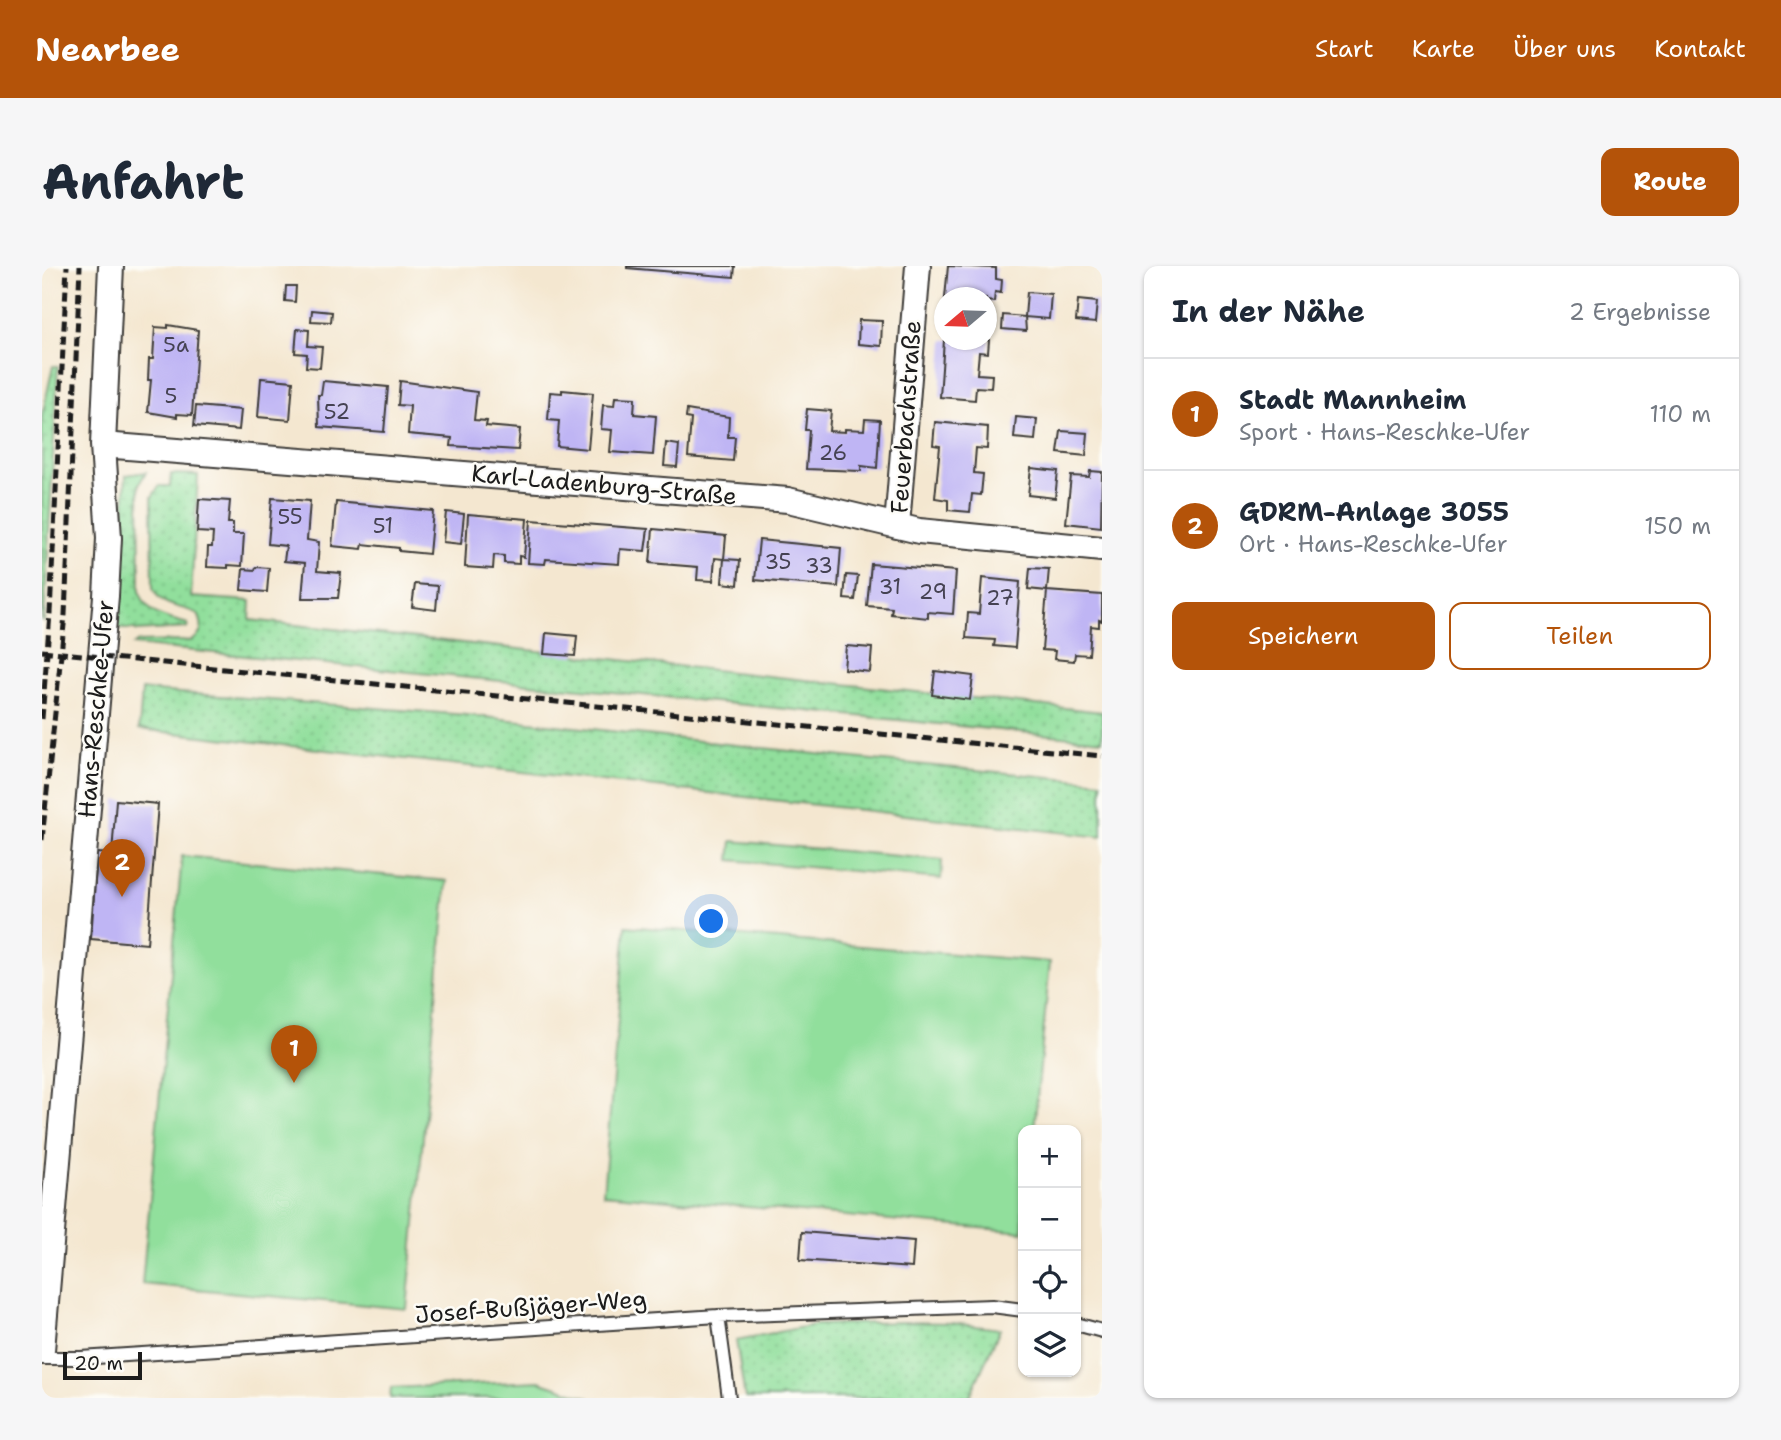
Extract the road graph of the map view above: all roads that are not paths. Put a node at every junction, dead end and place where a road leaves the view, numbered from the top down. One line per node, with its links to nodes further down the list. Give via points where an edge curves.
1 (111, 266): 3 (street, Hans-Reschke-Ufer)
2 (918, 266): 4 (street, Feuerbachstraße)
3 (103, 445): 4 (street, Karl-Ladenburg-Straße, via 788,500); 10 (street, Hans-Reschke-Ufer, via 109,538 106,596)
4 (897, 526): 5 (street, Karl-Ladenburg-Straße)
5 (1102, 549)
6 (1018, 1309): 7 (lane, Josef-Bußjäger-Weg, via 992,1306)
7 (718, 1316): 11 (lane, Josef-Bußjäger-Weg); 12 (lane)
8 (1081, 1325): 9 (lane)
9 (1102, 1331)
10 (42, 1350)
11 (42, 1358)
12 (729, 1398)

